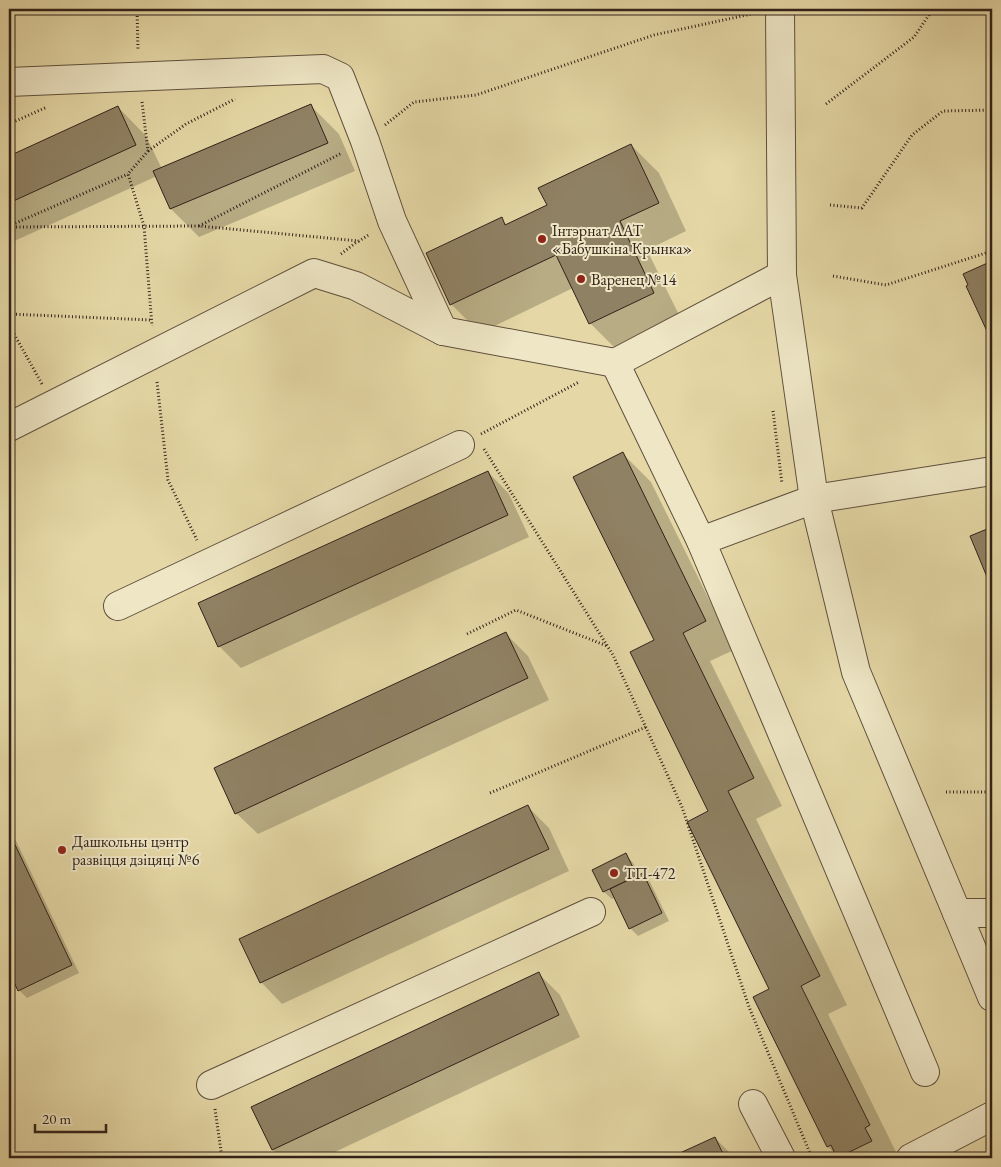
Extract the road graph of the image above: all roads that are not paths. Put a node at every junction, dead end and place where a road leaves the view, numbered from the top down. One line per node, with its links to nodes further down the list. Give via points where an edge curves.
1 (768, 11): 3 (street)
2 (9, 82): 4 (street, via 324,69 340,77 392,221)
3 (782, 275): 5 (street); 9 (street)
4 (443, 331): 5 (street); 6 (street, via 356,286 314,273)
5 (615, 363): 10 (street)
6 (9, 427)
7 (468, 441): 11 (street)
8 (992, 471): 9 (street)
9 (814, 499): 10 (street); 13 (street, via 856,672)
10 (701, 541): 16 (street)
11 (118, 606)
12 (591, 912): 17 (street)
13 (957, 913): 14 (street); 15 (street)
14 (992, 913)
15 (992, 997)
16 (925, 1072)
17 (211, 1085)
18 (753, 1104): 20 (street)
19 (992, 1116): 21 (street)
20 (781, 1158)
21 (911, 1158)

